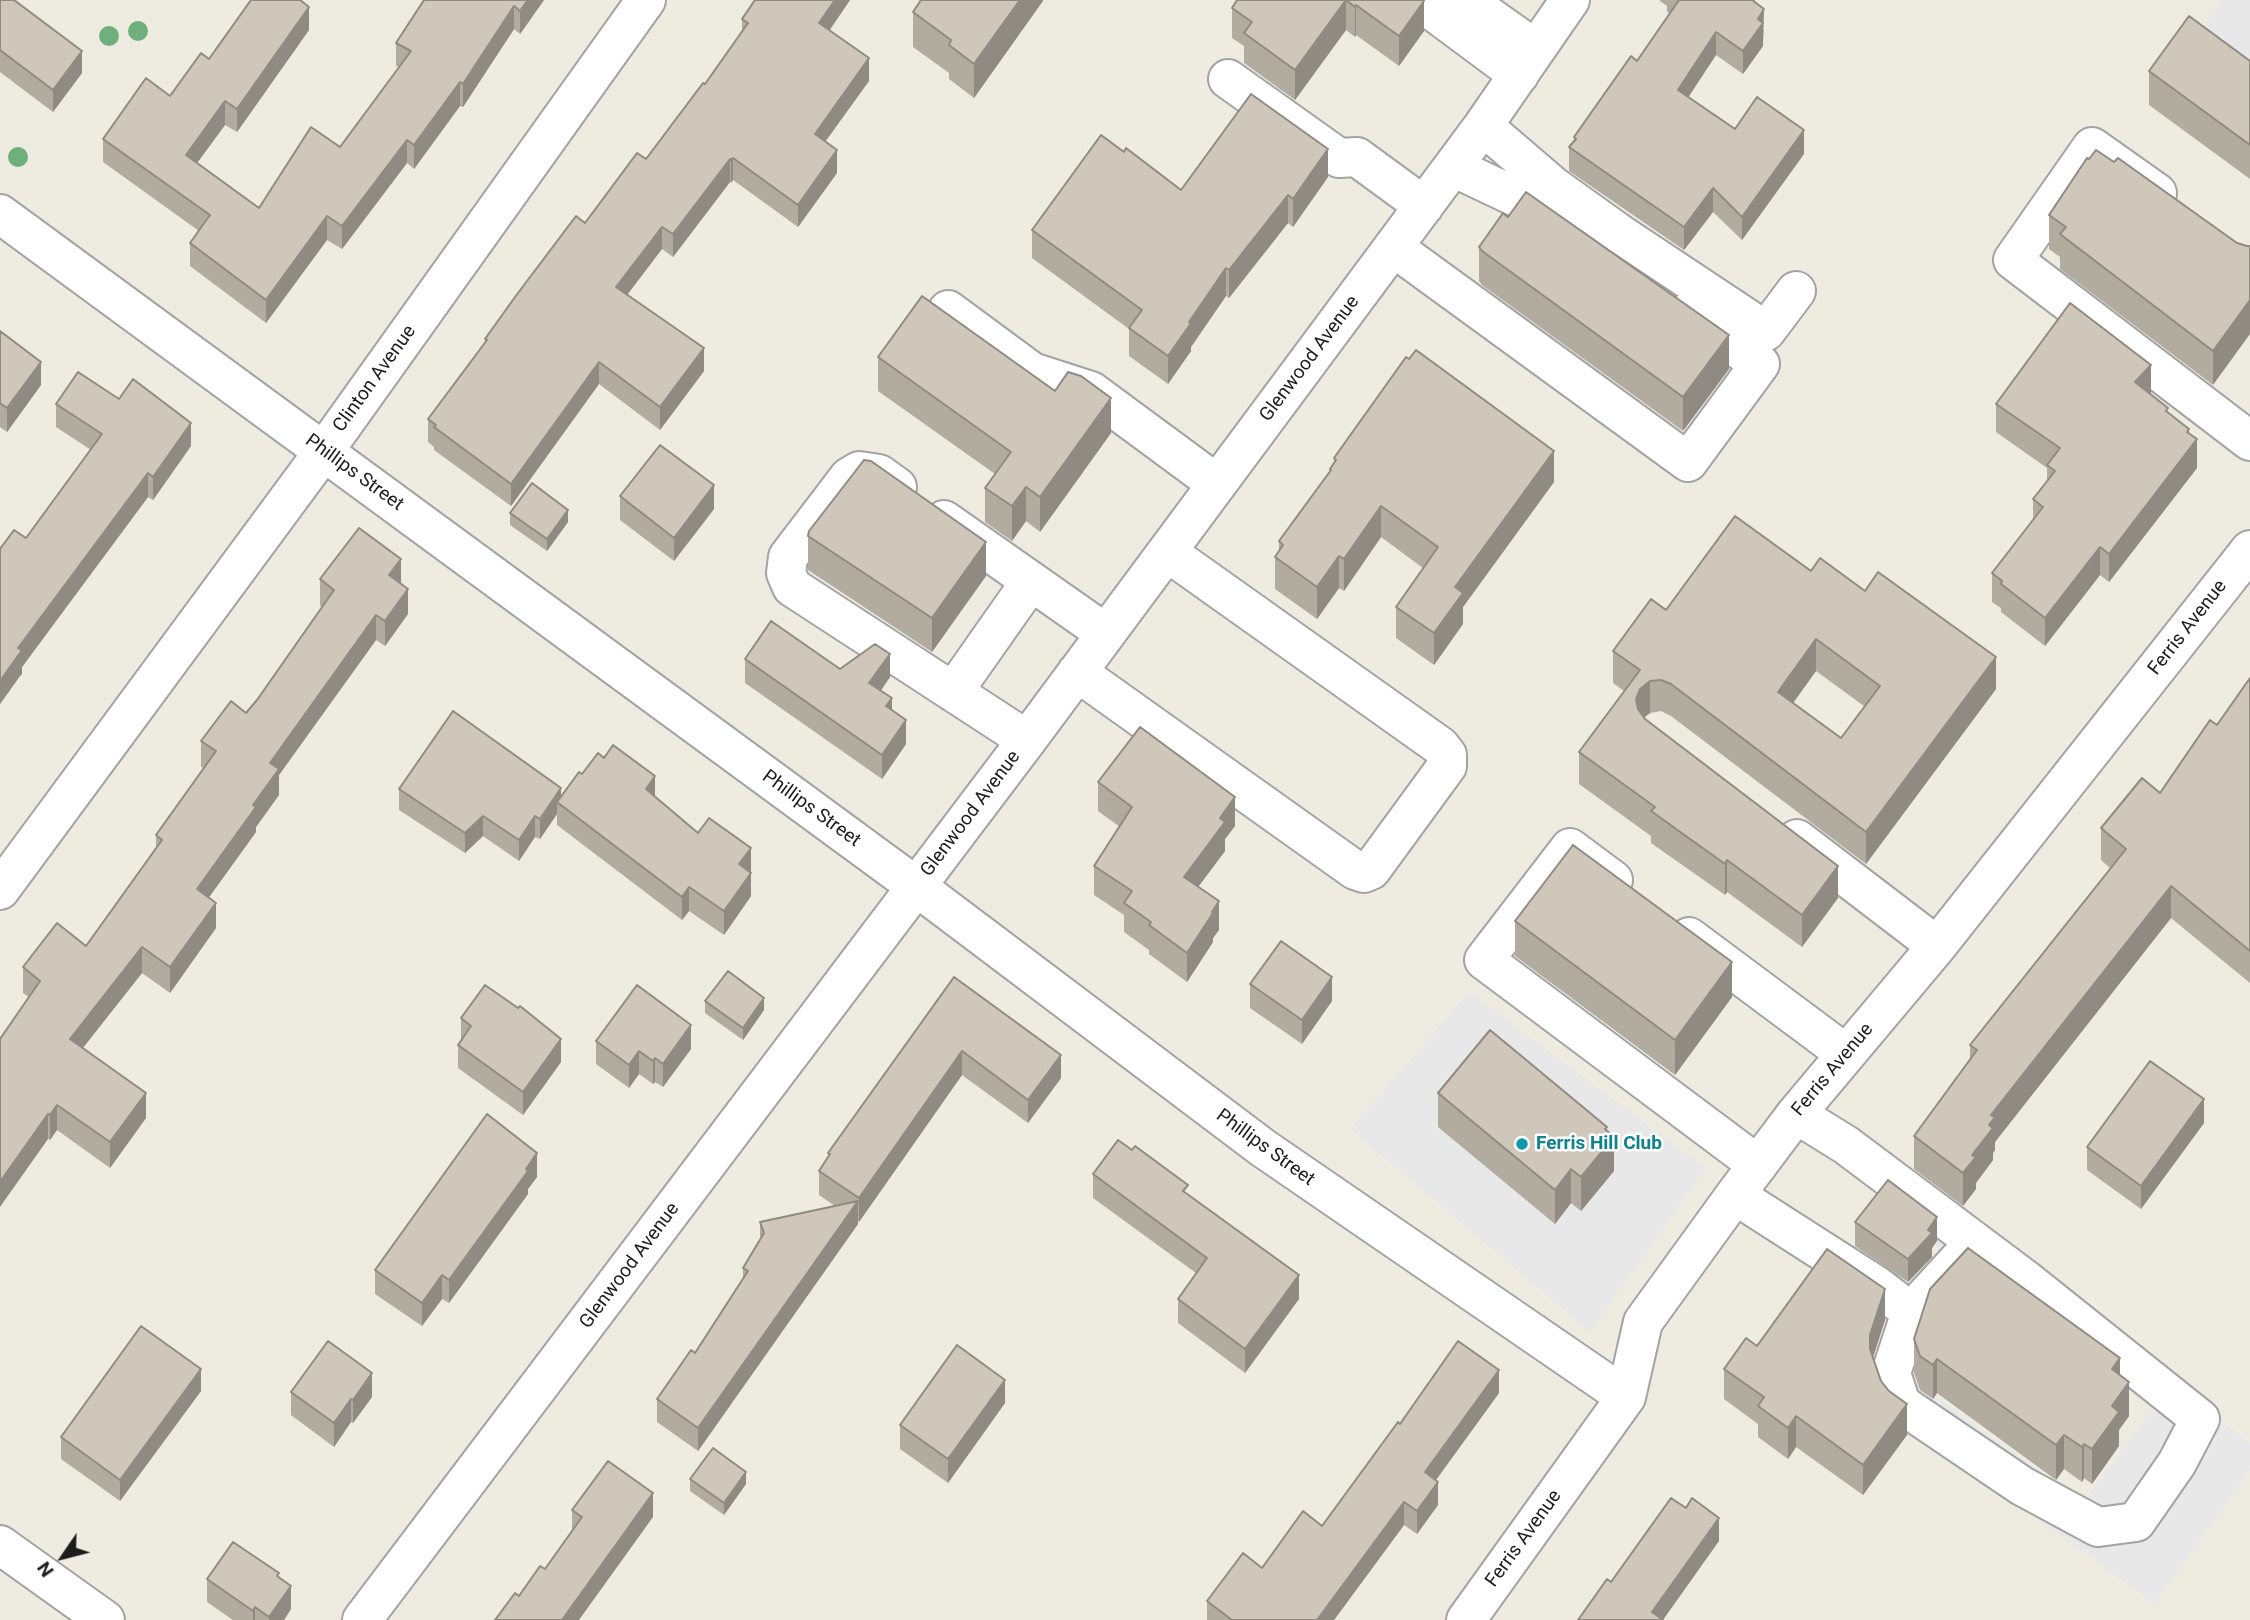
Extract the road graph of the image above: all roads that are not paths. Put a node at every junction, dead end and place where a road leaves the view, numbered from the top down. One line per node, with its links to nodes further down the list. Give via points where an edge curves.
1 (646, 0): 16 (street, Clinton Avenue)
2 (1418, 0): 5 (street)
3 (1466, 0): 5 (street)
4 (1570, 0): 5 (street, Glenwood Avenue)
5 (1527, 62): 7 (street, Glenwood Avenue)
6 (1228, 79): 9 (street, via 1339,158 1357,157)
7 (1483, 126): 8 (street, Glenwood Avenue); 13 (street, via 1553,186 1766,331)
8 (1453, 167): 9 (street, Glenwood Avenue); 12 (street, via 1533,205 1760,363 1688,462)
9 (1424, 206): 12 (street, Glenwood Avenue)
10 (2181, 210): 15 (street, via 2092,146 2013,260)
11 (0, 214): 16 (street, Phillips Street)
12 (1393, 247): 17 (street, Glenwood Avenue)
13 (1796, 292)
14 (948, 310): 17 (street, via 1032,373 1091,391)
15 (2250, 441)
16 (324, 451): 26 (street, Phillips Street); 27 (street, Clinton Avenue)
17 (1217, 484): 19 (street, Glenwood Avenue)
18 (2250, 550): 28 (street, Ferris Avenue)
19 (1167, 552): 21 (street, Glenwood Avenue); 22 (street, via 1447,755 1447,766 1371,870 1354,870)
20 (1031, 581): 21 (street); 23 (street); 23 (street, via 879,474 859,471 849,477 788,557 786,573 792,587)
21 (1105, 633): 22 (street, Glenwood Avenue)
22 (1077, 672): 24 (street, Glenwood Avenue)
23 (953, 692): 24 (street)
24 (1027, 740): 26 (street, Glenwood Avenue)
25 (1765, 815): 28 (street)
26 (917, 887): 35 (street, Phillips Street, via 1263,1148); 38 (street, Glenwood Avenue)
27 (0, 890)
28 (1937, 946): 29 (street, Ferris Avenue)
29 (1846, 1054): 30 (street, Ferris Avenue); 31 (street, via 1570,848 1484,960)
30 (1796, 1114): 31 (street, Ferris Avenue); 33 (street, via 1846,1144)
31 (1758, 1164): 32 (street, Ferris Avenue)
32 (1735, 1195): 34 (street); 35 (street, Ferris Avenue, via 1643,1322)
33 (1975, 1242): 34 (street); 34 (street, via 2200,1419 2177,1463 2136,1522 2098,1527 2022,1486 1901,1404 1891,1373)
34 (1911, 1312)
35 (1626, 1398): 39 (street, Ferris Avenue)
36 (0, 1545): 37 (street)
37 (105, 1620)
38 (362, 1620)
39 (1466, 1620)

